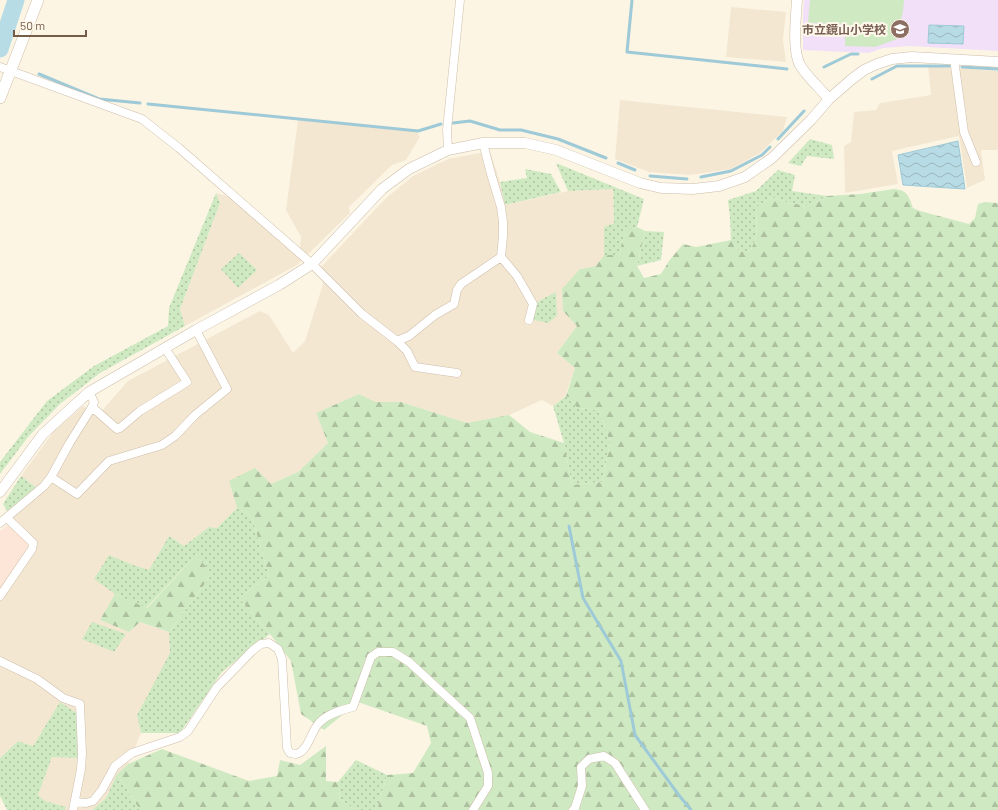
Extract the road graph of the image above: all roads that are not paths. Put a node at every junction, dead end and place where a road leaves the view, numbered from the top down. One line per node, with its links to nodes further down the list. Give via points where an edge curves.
1 (38, 0): 6 (main road)
2 (460, 0): 10 (street, via 447,130)
3 (798, 0): 8 (street, via 796,54 800,65)
4 (954, 59): 5 (street); 8 (street, via 892,59 864,70); 11 (street, via 964,132)
5 (998, 62)
6 (6, 69): 7 (main road); 13 (street, via 142,119)
7 (0, 98)
8 (829, 99): 9 (street, via 772,158 745,177 712,187 661,188 640,183 556,150 525,143)
9 (483, 143): 10 (street); 12 (street, via 501,207)
10 (448, 150): 13 (street, via 409,169 382,189)
11 (976, 162)
12 (501, 257): 14 (street, via 517,276 533,304); 16 (street, via 461,284 454,304 435,315 409,336)
13 (312, 264): 15 (street); 16 (street, via 362,314)
14 (529, 320)
15 (196, 330): 17 (street); 21 (street, via 227,390 162,445 109,461 77,494)
16 (397, 341): 18 (street, via 407,350 415,367)
17 (165, 348): 19 (street); 20 (street, via 187,382 140,411 120,428)
18 (457, 373)
19 (89, 392): 20 (street, via 94,402); 22 (street, via 43,434)
20 (92, 407): 21 (street)
21 (51, 477): 23 (street)
22 (0, 492)
23 (7, 518): 24 (street); 25 (street, via 33,543 32,549)
24 (0, 523)
25 (0, 596)
26 (0, 662): 27 (street, via 37,679 63,698 80,704 82,754)
27 (74, 806): 28 (street, via 93,802 115,766 132,754 180,737 188,731 217,687 252,651 261,644 270,643 278,649 282,659 287,748 290,753 297,754 304,750 317,724 343,709 353,707 371,657 378,652 393,652 409,662 470,718 488,773 488,786)
28 (474, 810)
29 (573, 810): 30 (street, via 582,786 581,767 589,759 604,756 615,762)
30 (645, 810)

